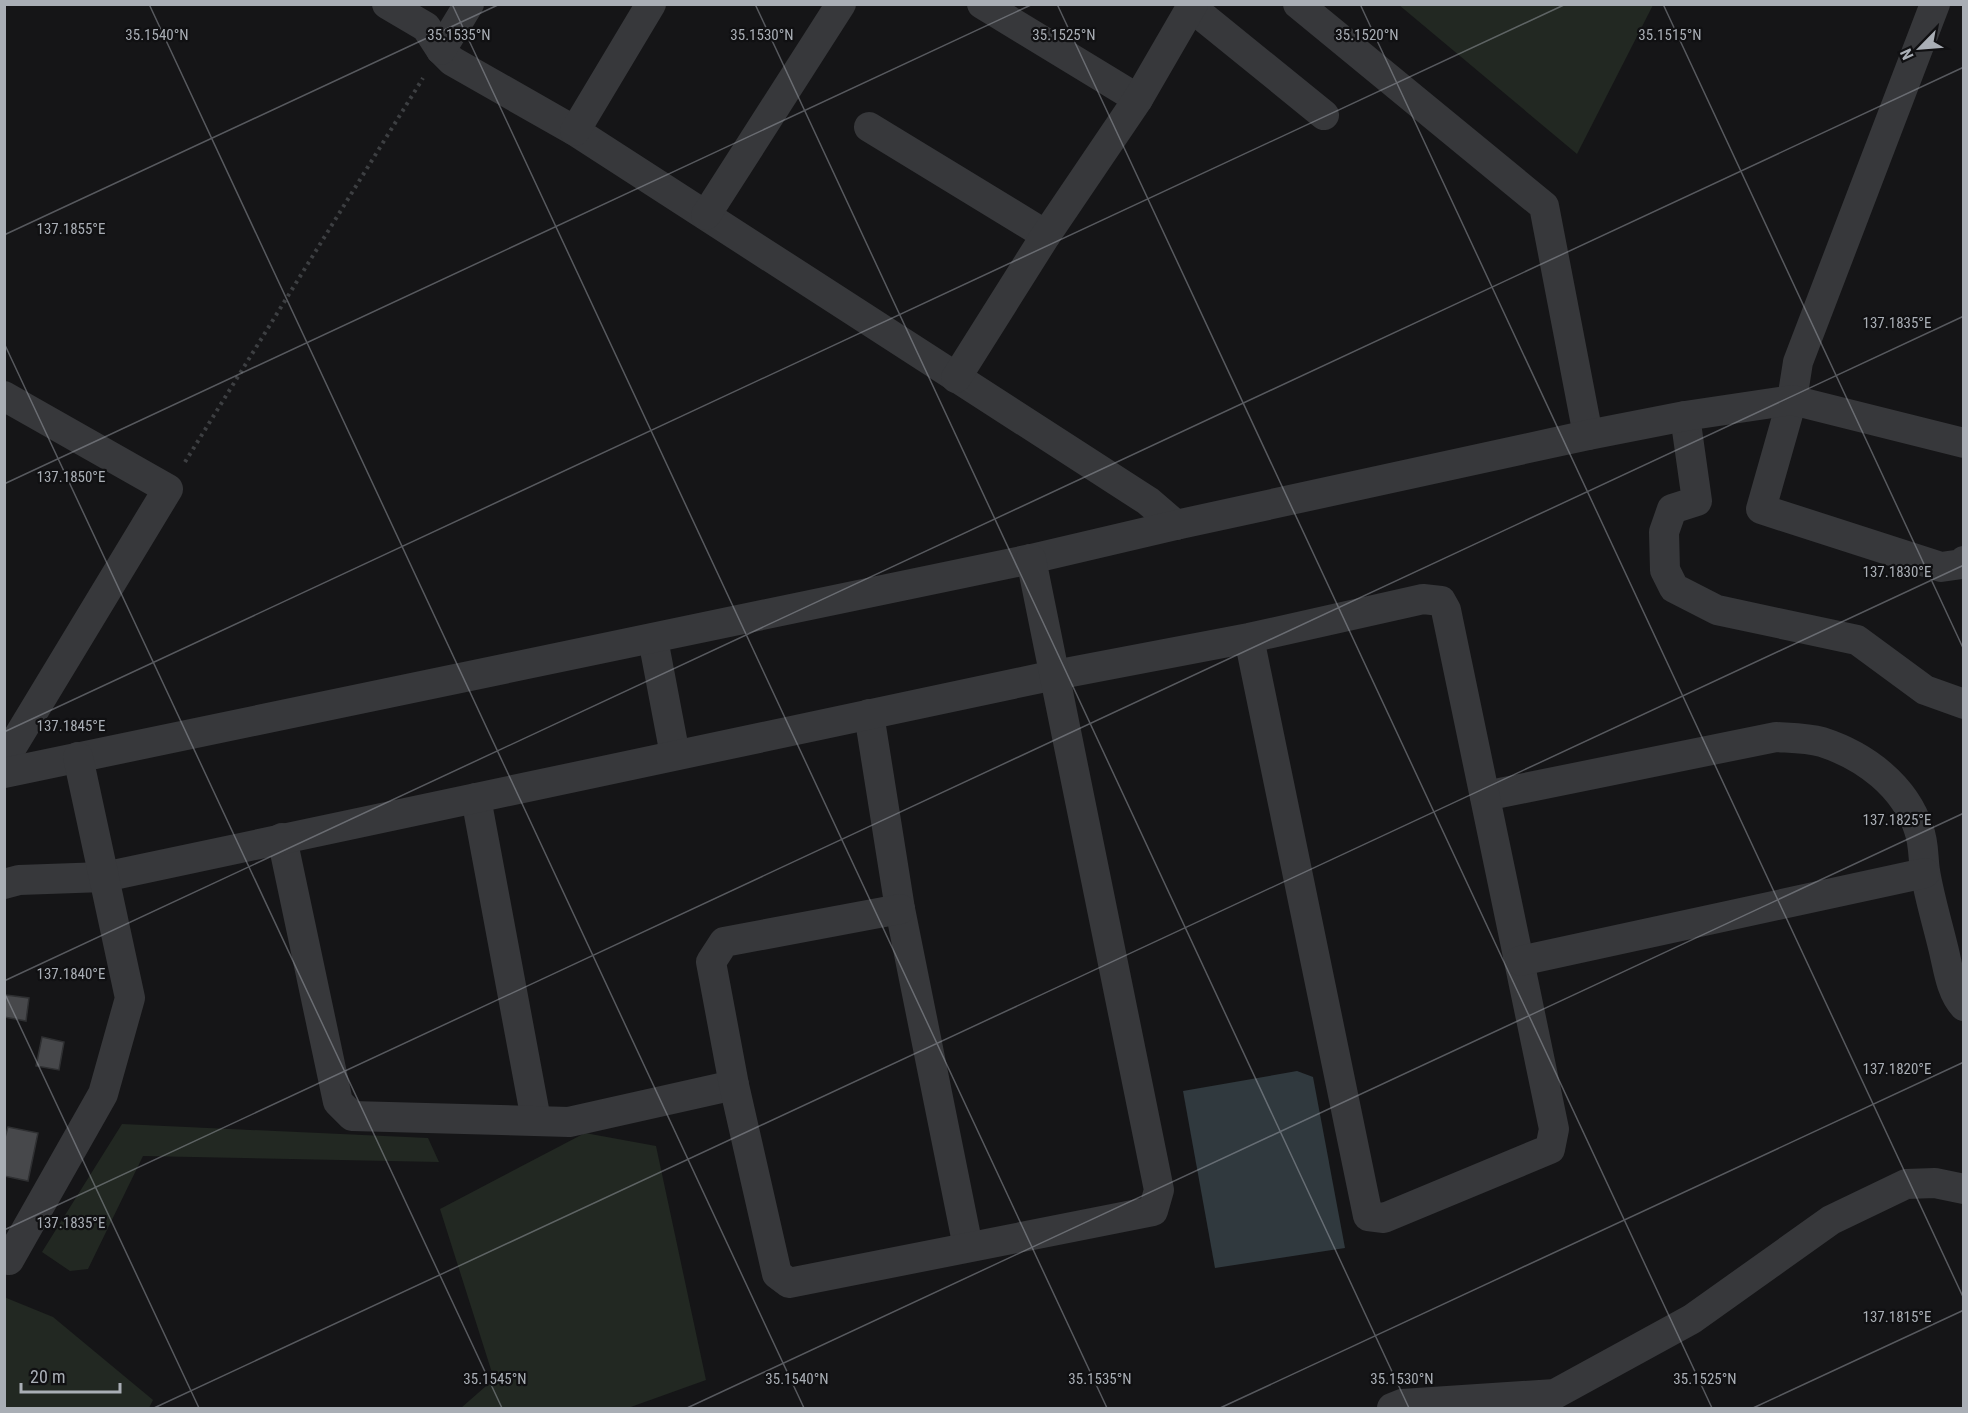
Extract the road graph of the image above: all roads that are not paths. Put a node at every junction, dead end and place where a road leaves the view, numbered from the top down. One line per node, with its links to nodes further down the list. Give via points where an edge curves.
1 (387, 4): 9 (street, via 426,27)
2 (469, 4): 9 (street)
3 (651, 4): 13 (street)
4 (841, 4): 14 (street)
5 (982, 4): 10 (street)
6 (1298, 4): 20 (street, via 1544,206)
7 (1935, 4): 18 (street, via 1798,362)
8 (1192, 6): 10 (street); 11 (street)
9 (441, 50): 13 (street, via 452,62)
10 (1138, 99): 15 (street)
11 (1324, 115)
12 (869, 127): 15 (street)
13 (575, 131): 14 (street)
14 (706, 215): 16 (street)
15 (1046, 235): 16 (street)
16 (956, 378): 22 (street, via 1148,501)
17 (4, 396): 32 (street, via 168,489)
18 (1792, 400): 19 (street); 21 (street); 24 (street, via 1761,509 1941,567)
19 (1685, 416): 20 (street); 28 (street, via 1697,501 1672,509 1664,532 1665,570 1674,588 1717,610 1857,640 1925,690)
20 (1588, 435): 22 (street)
21 (1961, 435)
22 (1176, 525): 23 (street)
23 (1031, 559): 26 (street); 27 (street)
24 (1964, 561)
25 (1249, 638): 27 (street); 34 (street, via 1423,599 1441,601); 41 (street, via 1368,1216 1384,1218 1550,1149 1554,1129)
26 (653, 639): 30 (street); 31 (street)
27 (1055, 675): 29 (street); 46 (street, via 1159,1190 1153,1211)
28 (1964, 704)
29 (869, 714): 30 (street); 40 (street)
30 (675, 756): 35 (street)
31 (78, 757): 33 (street); 38 (street)
32 (4, 760)
33 (4, 773)
34 (1485, 796): 37 (street, via 1776,737 1820,741 1864,761 1894,787 1920,832); 41 (street)
35 (476, 798): 36 (street); 44 (street)
36 (282, 838): 38 (street); 44 (street, via 338,1102 352,1116)
37 (1925, 873): 41 (street); 42 (street, via 1957,999)
38 (104, 877): 39 (street); 47 (street, via 130,998 103,1094 9,1260)
39 (4, 884)
40 (900, 909): 43 (street, via 724,942 711,962); 46 (street)
41 (1520, 961)
42 (1964, 1006)
43 (734, 1085): 44 (street, via 569,1122); 46 (street, via 777,1274 789,1283)
44 (536, 1120)
45 (1964, 1189): 48 (street, via 1935,1183 1906,1184 1831,1220 1692,1319 1555,1394 1402,1404)
46 (968, 1247)
47 (4, 1259)
48 (1392, 1408)

